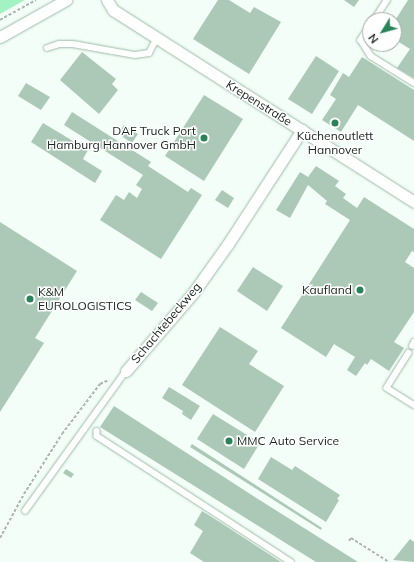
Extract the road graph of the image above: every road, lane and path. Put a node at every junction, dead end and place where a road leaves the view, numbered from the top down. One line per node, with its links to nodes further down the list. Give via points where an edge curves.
1 (36, 0): 6 (path)
2 (66, 0): 7 (street)
3 (107, 0): 8 (street, Krepenstraße, via 113,10)
4 (387, 0): 5 (lane)
5 (379, 12)
6 (0, 20)
7 (0, 37)
8 (157, 38): 9 (lane, via 149,53 135,56 73,44 59,44); 12 (street, Krepenstraße)
9 (46, 48)
10 (368, 52): 11 (lane)
11 (414, 84)
12 (302, 130): 13 (street, Krepenstraße); 15 (street, Schachtebeckweg, via 193,293)
13 (414, 202)
14 (412, 348): 16 (lane, via 387,388)
15 (126, 371): 18 (lane, Schachtebeckweg); 19 (path, via 100,384 62,434)
16 (414, 405)
17 (96, 431): 21 (lane, via 97,436)
18 (24, 511)
19 (0, 538)
20 (349, 541): 22 (path, via 351,538)
21 (291, 562)
22 (389, 562)

